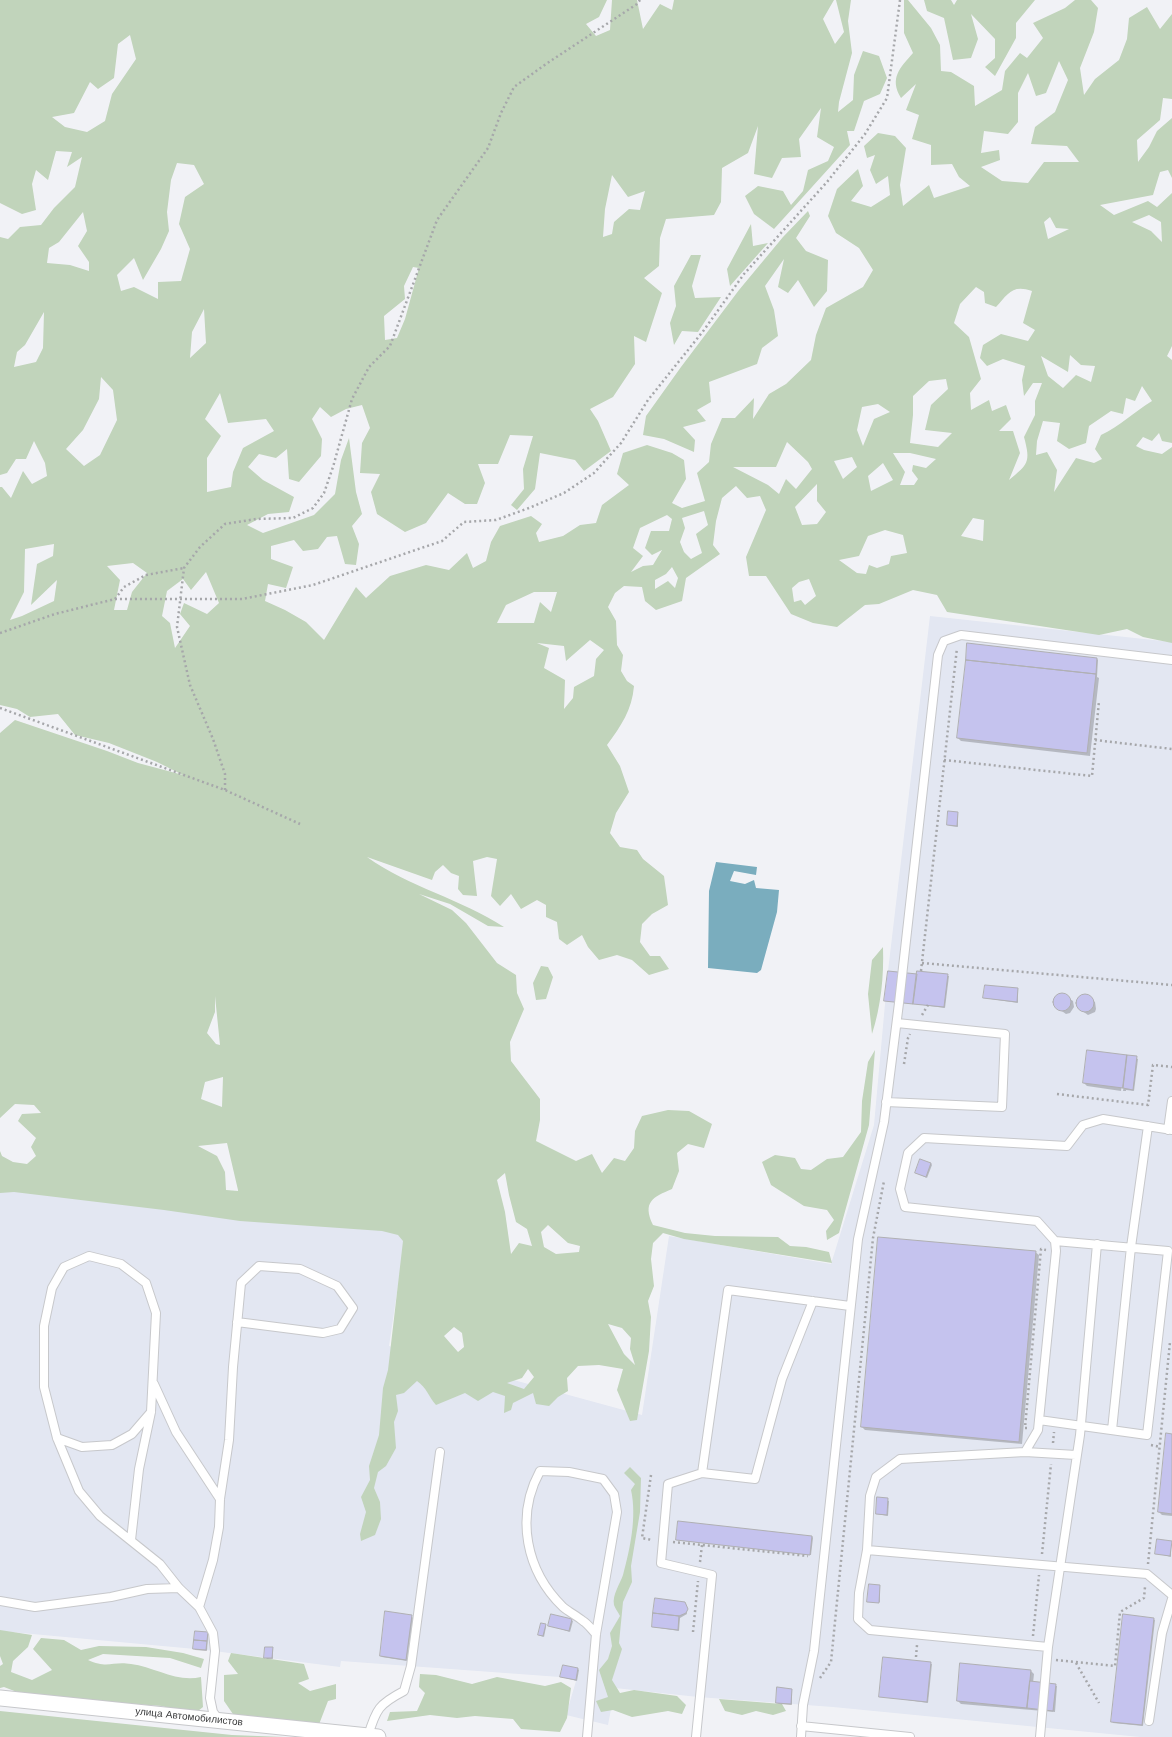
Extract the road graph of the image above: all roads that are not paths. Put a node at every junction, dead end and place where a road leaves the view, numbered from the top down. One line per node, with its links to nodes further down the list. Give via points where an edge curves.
1 (1172, 660): 2 (lane, via 961,635 944,641 938,655)
2 (897, 1023): 4 (lane); 4 (lane, via 1005,1034 1002,1107)
3 (1172, 1101): 6 (lane)
4 (886, 1102): 11 (lane, via 884,1122 858,1239)
5 (1148, 1126): 6 (lane); 7 (lane, via 1103,1119 1083,1125 1067,1146 924,1138 908,1153 900,1189 905,1207 1038,1221); 9 (lane)
6 (1170, 1130)
7 (1055, 1241): 8 (lane); 15 (lane)
8 (1097, 1244): 9 (lane); 16 (lane)
9 (1131, 1247): 17 (lane); 17 (lane, via 1168,1251 1147,1435)
10 (813, 1301): 11 (lane); 22 (lane, via 782,1379 755,1479); 22 (lane, via 728,1290)
11 (850, 1306): 37 (lane, via 814,1651)
12 (237, 1322): 12 (lane, via 323,1333 340,1329 353,1308 338,1286 300,1269 259,1266 241,1283); 23 (lane, via 230,1440)
13 (152, 1382): 14 (lane); 18 (lane, via 156,1313 146,1283 121,1264 89,1256 64,1267 52,1288 44,1326 44,1387); 23 (lane, via 176,1432)
14 (151, 1412): 18 (lane, via 132,1434 112,1445 82,1448); 24 (lane, via 140,1469)
15 (1039, 1420): 16 (lane); 20 (lane, via 1038,1430)
16 (1081, 1426): 17 (lane); 21 (lane)
17 (1112, 1430)
18 (57, 1438): 24 (lane, via 78,1491 100,1516)
19 (440, 1452): 38 (lane, via 411,1666 404,1691 388,1700 375,1713)
20 (1025, 1452): 21 (lane); 25 (lane, via 900,1460 876,1477 870,1496)
21 (1076, 1455): 26 (lane)
22 (702, 1473): 40 (lane, via 668,1484 661,1563 712,1575)
23 (220, 1499): 31 (lane, via 218,1534)
24 (131, 1540): 27 (lane, via 160,1564)
25 (868, 1550): 26 (lane); 33 (lane, via 859,1593 858,1619 870,1630)
26 (1059, 1566): 28 (lane, via 1147,1574); 33 (lane)
27 (179, 1588): 30 (lane, via 147,1589 111,1597 35,1607); 31 (lane)
28 (1172, 1595)
29 (1172, 1599): 36 (lane, via 1162,1633)
30 (0, 1601)
31 (200, 1607): 35 (lane, via 213,1633 215,1651 210,1698 212,1712)
32 (596, 1634): 32 (lane, via 585,1622 563,1607 549,1590 527,1545 531,1487 540,1471 569,1472 603,1479 614,1494 617,1512); 39 (lane)
33 (1048, 1647): 43 (lane)
34 (0, 1698): 35 (street, улица Автомобилистов)
35 (219, 1720): 38 (street, улица Автомобилистов)
36 (1149, 1721)
37 (801, 1726): 41 (lane); 42 (lane)
38 (373, 1736)
39 (587, 1737)
40 (696, 1737)
41 (801, 1737)
42 (910, 1737)
43 (1040, 1737)

